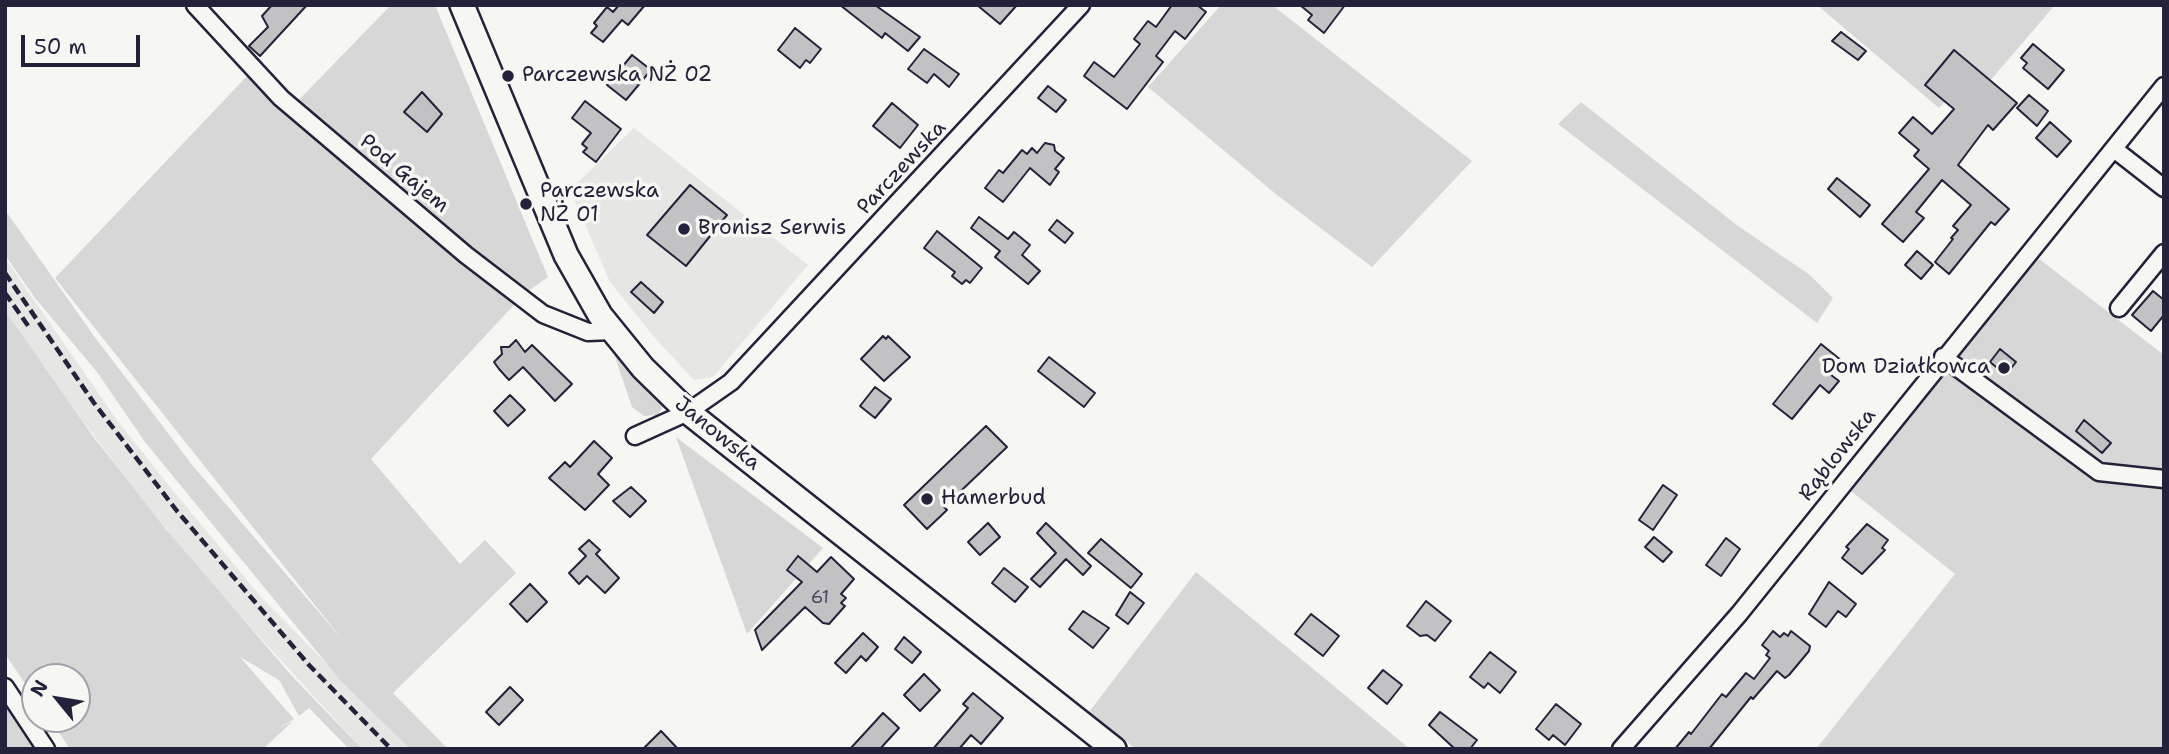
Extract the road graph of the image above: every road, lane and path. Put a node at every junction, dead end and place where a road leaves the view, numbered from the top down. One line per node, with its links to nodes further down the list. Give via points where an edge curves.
1 (195, 5): 9 (street, Pod Gajem, via 281,98 466,255 543,314 588,332)
2 (462, 5): 9 (street, Janowska, via 566,255)
3 (1081, 5): 11 (street, Parczewska, via 731,382)
4 (2164, 86): 5 (street, Rąblowska)
5 (2114, 149): 6 (street); 10 (street, Rąblowska)
6 (2164, 188)
7 (2164, 253): 8 (street)
8 (2119, 308)
9 (612, 331): 11 (street, Janowska)
10 (1943, 357): 13 (street, via 2099,472); 17 (street, Rąblowska, via 1739,614)
11 (688, 412): 12 (street, Parczewska); 16 (street, Janowska)
12 (635, 436)
13 (2164, 479)
14 (5, 687): 15 (street)
15 (46, 749)
16 (1114, 749)
17 (1621, 749)

